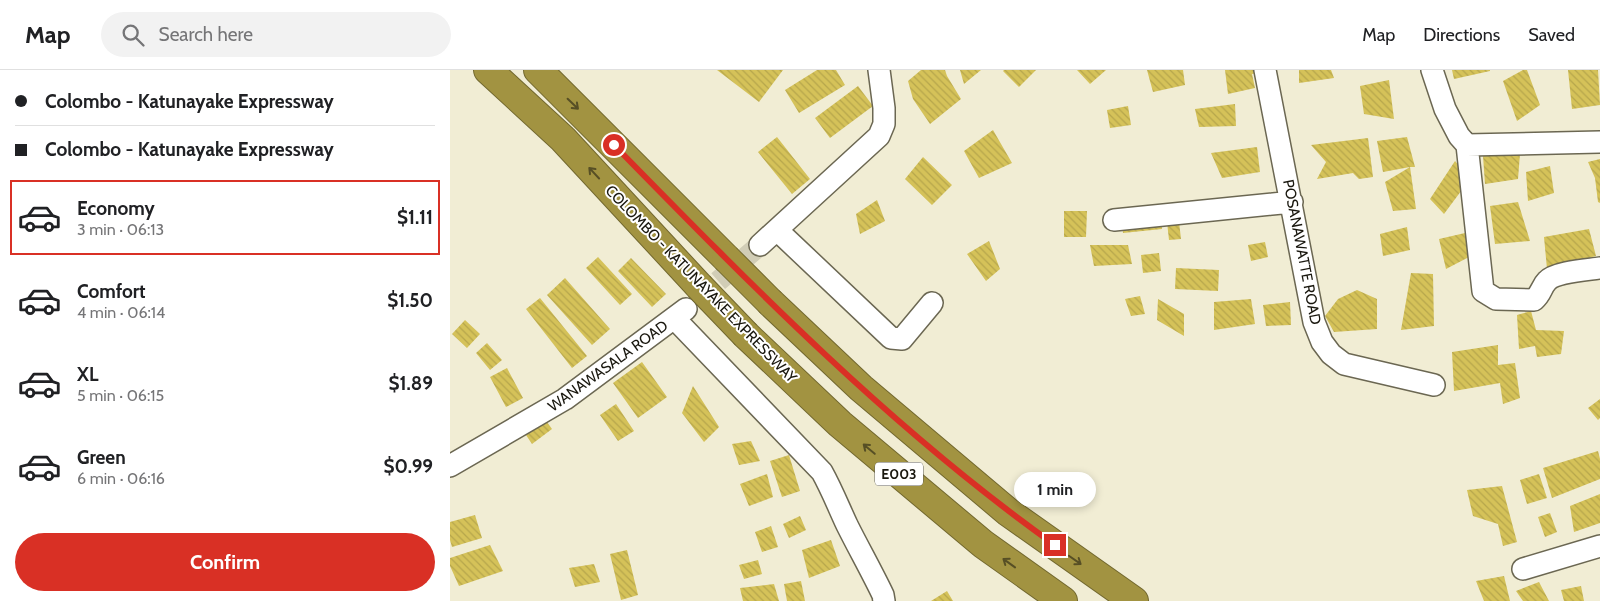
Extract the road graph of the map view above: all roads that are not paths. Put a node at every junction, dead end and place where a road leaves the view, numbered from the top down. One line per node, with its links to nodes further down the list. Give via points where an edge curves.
1 (488, 70): 14 (highway, COLOMBO - KATUNAYAKE EXPRESSWAY / E003, one-way to 1, via 563,139)
2 (538, 70): 21 (highway, E003, one-way to 21, bridge, via 861,388 1008,512)
3 (878, 70): 10 (street, via 884,108 880,136)
4 (1265, 70): 8 (street, POSANAWATTE ROAD)
5 (1432, 70): 7 (street, via 1445,109)
6 (1600, 142): 7 (street)
7 (1467, 145): 12 (street, via 1483,291 1496,299 1534,300 1546,281 1555,276)
8 (1292, 202): 9 (street); 15 (street, POSANAWATTE ROAD, via 1314,322 1331,354 1344,364)
9 (1114, 220)
10 (777, 230): 11 (street); 13 (street, via 891,338 902,338)
11 (760, 245)
12 (1600, 268)
13 (932, 302)
14 (686, 304): 16 (street, WANAWASALA ROAD, via 565,399); 19 (street, via 822,472); 20 (highway, COLOMBO - KATUNAYAKE EXPRESSWAY / E003, one-way to 14, bridge, via 983,544 847,430 746,334)
15 (1434, 385)
16 (450, 466)
17 (1600, 546): 18 (street)
18 (1523, 569)
19 (884, 601)
20 (1063, 601)
21 (1134, 601)

